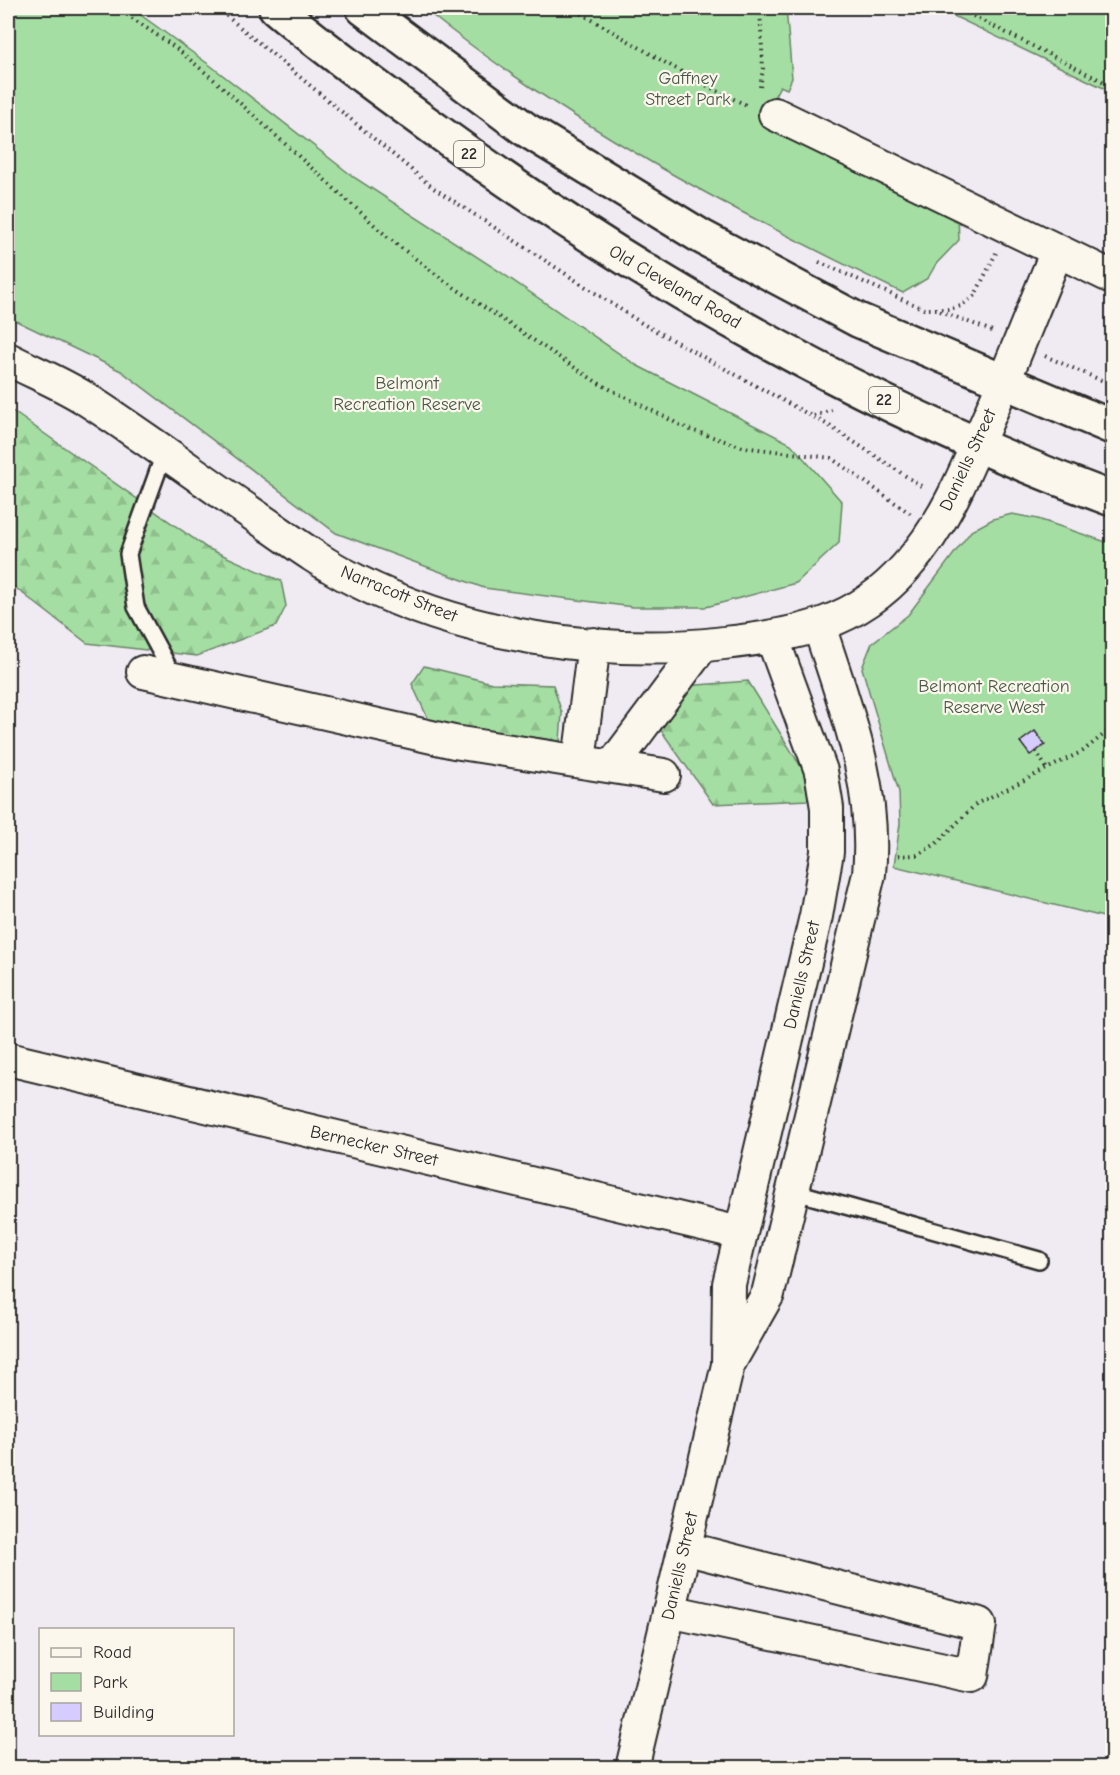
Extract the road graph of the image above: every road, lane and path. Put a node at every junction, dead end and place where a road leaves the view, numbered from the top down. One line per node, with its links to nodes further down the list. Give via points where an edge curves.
1 (117, 8): 21 (path, via 176,48 391,240 446,282 598,383 688,429 743,447 831,458)
2 (217, 8): 19 (path, via 432,187 643,324 828,425)
3 (276, 8): 17 (highway, Old Cleveland Road / 22, via 404,107 589,236 792,354)
4 (363, 8): 15 (highway, via 525,129 662,214 858,320)
5 (571, 8): 9 (path, via 707,88)
6 (760, 8): 9 (path)
7 (957, 8): 8 (path)
8 (1113, 86)
9 (765, 111): 11 (street)
10 (1001, 244): 12 (path, via 975,295 961,306 949,309 924,309)
11 (1057, 251): 13 (street); 15 (street)
12 (811, 258)
13 (1113, 278)
14 (8, 359): 18 (street, Narracott Street, via 83,397)
15 (1004, 382): 16 (highway); 17 (street, Daniells Street)
16 (1113, 427)
17 (976, 446): 20 (highway, Old Cleveland Road / 22); 21 (street, Daniells Street, via 961,484)
18 (164, 454): 24 (street, Narracott Street, via 356,581 419,606 507,633); 27 (lane, via 128,554 136,607)
19 (921, 486)
20 (1113, 499)
21 (934, 531): 22 (street, Daniells Street, via 905,569 861,608)
22 (819, 626): 23 (street, Daniells Street); 36 (street, Daniells Street, via 860,755 871,812 871,854)
23 (772, 638): 25 (street, Narracott Street); 37 (street, Daniells Street, via 820,771 827,808 827,852 816,916)
24 (594, 644): 25 (street, Narracott Street); 30 (street)
25 (702, 646): 31 (street)
26 (143, 672): 27 (street)
27 (175, 678): 30 (street, via 454,742)
28 (1113, 728): 32 (path, via 1083,751)
29 (1036, 751): 32 (path)
30 (579, 761): 31 (street)
31 (613, 765): 33 (street)
32 (1047, 768): 34 (path, via 976,804 936,844 917,855)
33 (664, 774)
34 (889, 855)
35 (8, 1059): 37 (street, Bernecker Street)
36 (792, 1191): 38 (lane); 39 (street, Daniells Street, via 768,1294)
37 (740, 1233): 39 (street, Daniells Street, via 729,1284)
38 (1039, 1260)
39 (728, 1365): 40 (street, Daniells Street)
40 (684, 1548): 41 (street, Daniells Street); 41 (street, via 980,1624 972,1676)
41 (669, 1611): 42 (street, Daniells Street)
42 (632, 1767)

